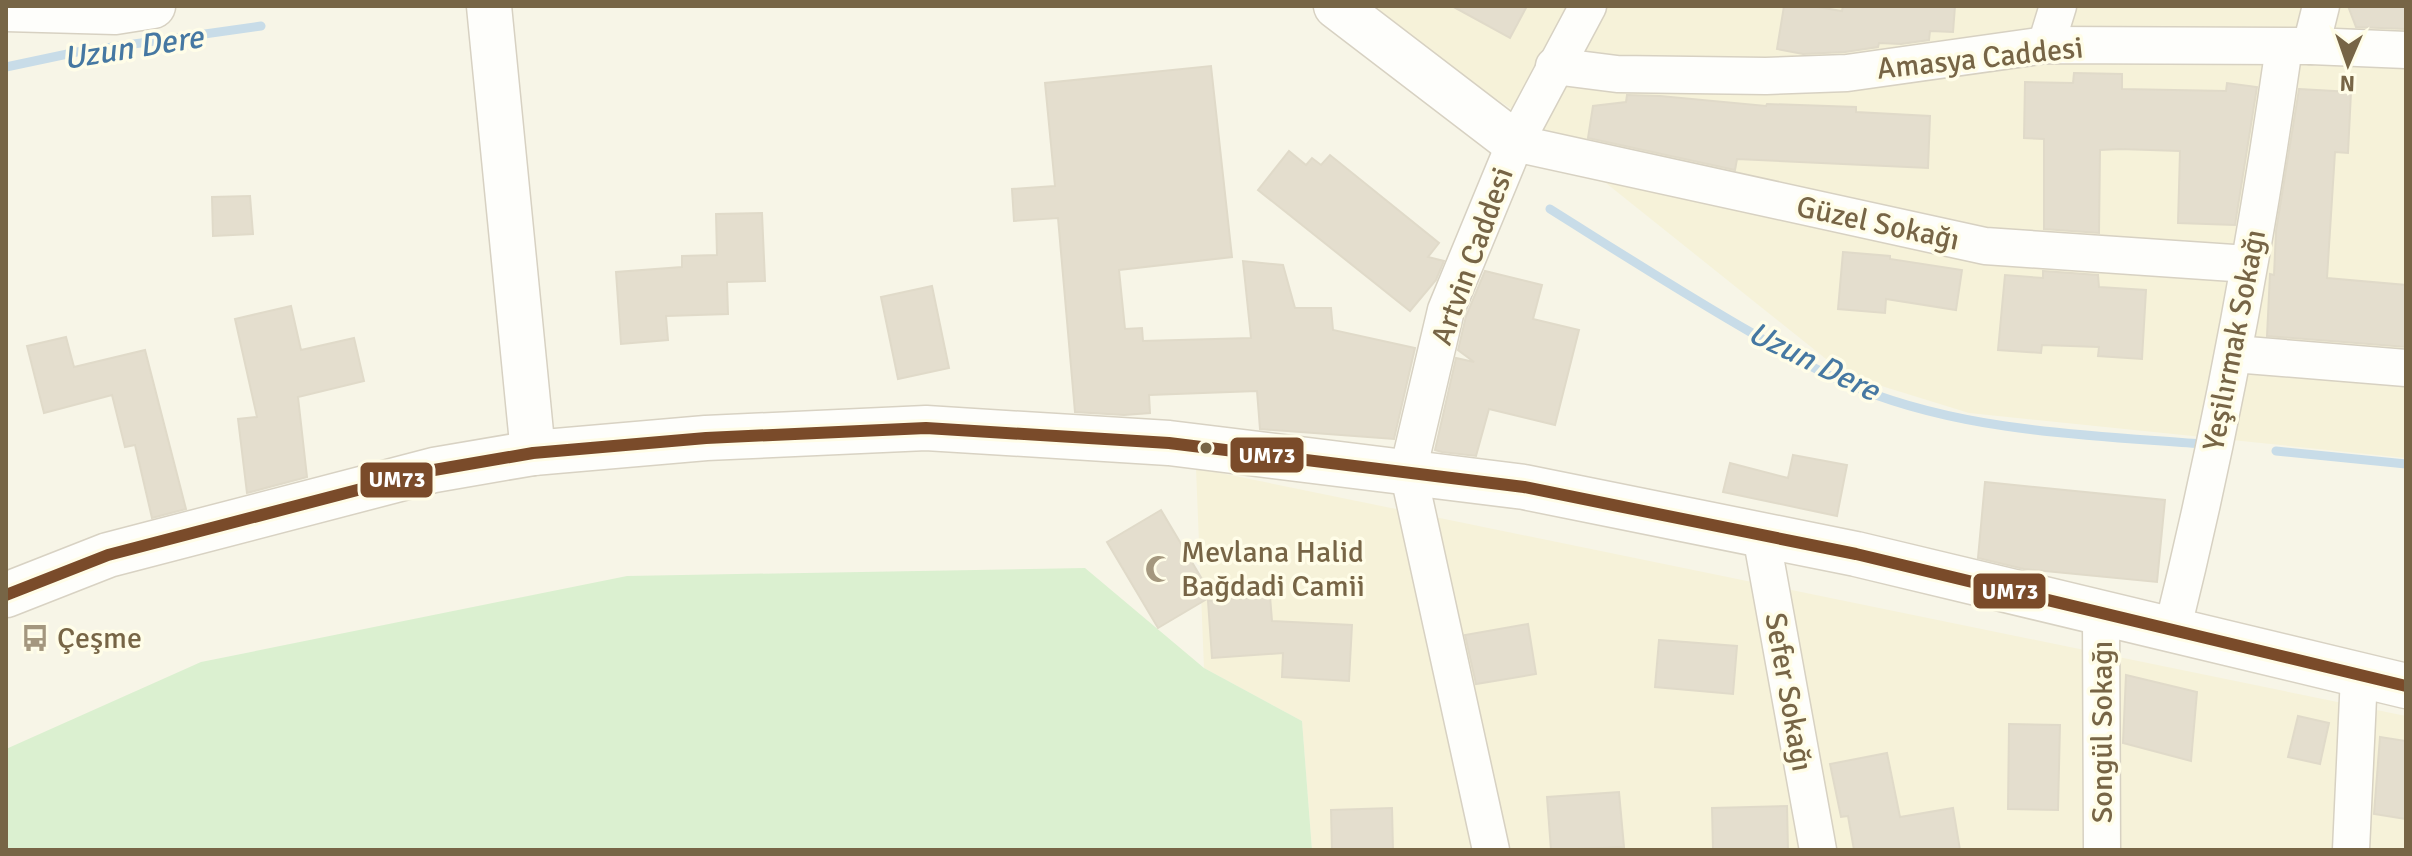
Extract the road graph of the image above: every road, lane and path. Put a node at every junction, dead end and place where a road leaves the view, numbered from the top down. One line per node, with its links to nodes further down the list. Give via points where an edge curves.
1 (489, 6): 16 (main road)
2 (1336, 6): 12 (main road)
3 (1588, 6): 11 (street, Artvin Caddesi)
4 (2058, 6): 8 (street)
5 (2321, 6): 9 (street, Yeşilırmak Sokağı)
6 (127, 8): 7 (main road)
7 (6, 9)
8 (2046, 45): 9 (street, Amasya Caddesi); 11 (street, Amasya Caddesi, via 1834,74 1617,74)
9 (2298, 47): 10 (street, Amasya Caddesi); 13 (street, Yeşilırmak Sokağı, via 2270,144)
10 (2406, 50)
11 (1554, 66): 12 (street, Artvin Caddesi)
12 (1515, 143): 13 (street, Güzel Sokağı, via 1985,246); 17 (street, Artvin Caddesi, via 1446,310)
13 (2248, 264): 14 (street, Yeşilırmak Sokağı)
14 (2234, 354): 15 (street); 21 (street, Yeşilırmak Sokağı)
15 (2406, 368)
16 (533, 453): 17 (main road, via 926,428 1169,443); 19 (main road, via 434,470 108,555)
17 (1408, 471): 18 (main road, via 1524,487); 24 (street, Artvin Caddesi)
18 (1761, 535): 20 (main road); 25 (street, Sefer Sokağı)
19 (6, 595)
20 (2101, 613): 21 (main road); 26 (street, Songül Sokağı)
21 (2172, 631): 22 (main road)
22 (2359, 676): 23 (main road); 27 (street)
23 (2406, 686)
24 (1491, 850)
25 (1818, 850)
26 (2102, 850)
27 (2351, 850)

